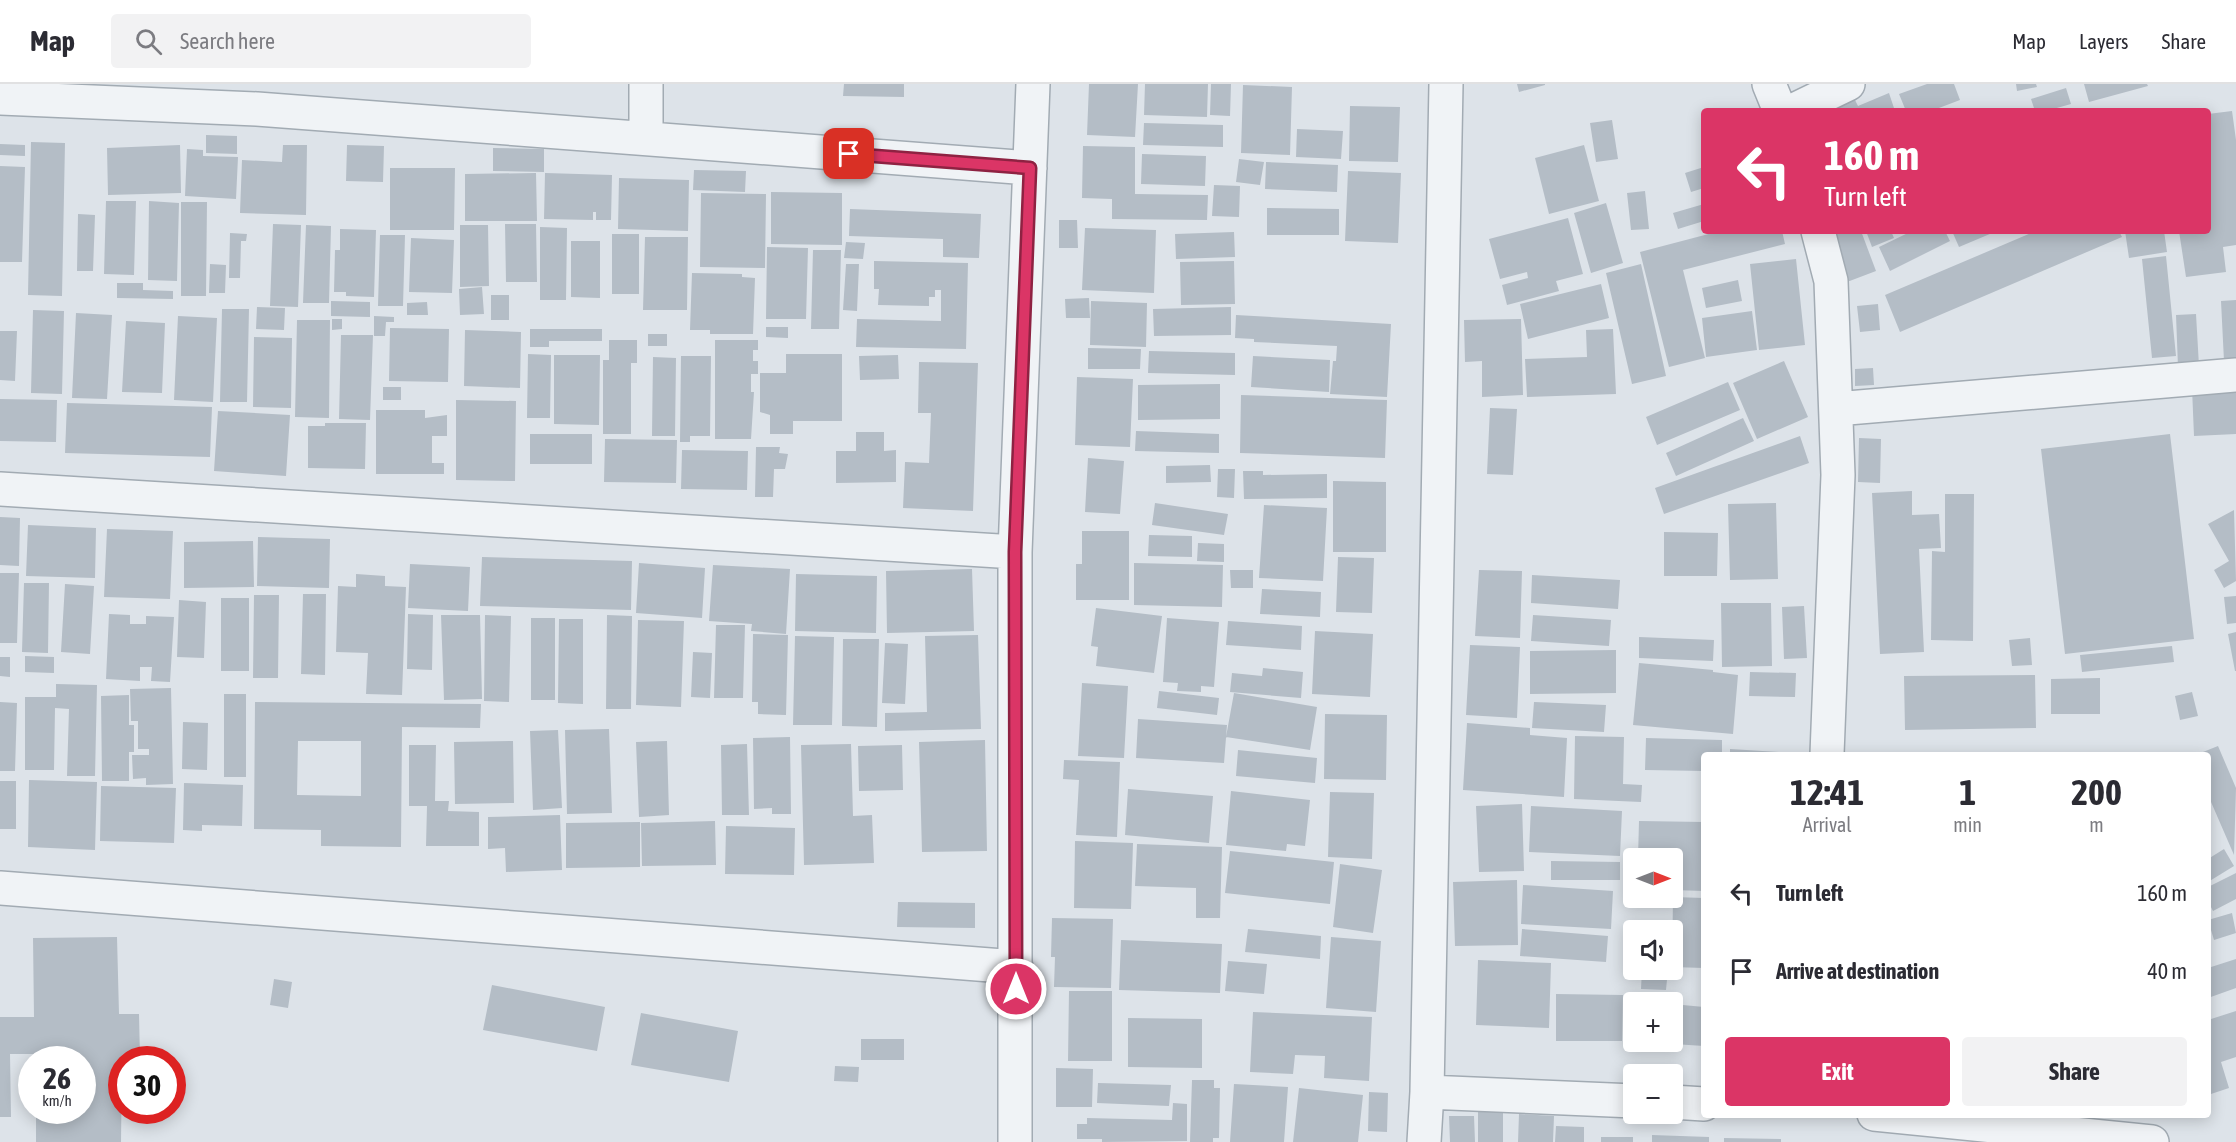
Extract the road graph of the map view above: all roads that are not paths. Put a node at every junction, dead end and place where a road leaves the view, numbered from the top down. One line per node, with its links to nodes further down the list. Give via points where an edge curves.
1 (646, 84): 10 (street)
2 (1032, 84): 11 (street)
3 (1446, 84): 20 (street)
4 (1768, 84): 8 (street)
5 (1848, 84): 9 (street)
6 (257, 97): 7 (street); 10 (street)
7 (0, 98)
8 (1778, 108)
9 (1798, 108)
10 (646, 138): 11 (street)
11 (1030, 168): 16 (street)
12 (1819, 234): 14 (street, via 1831,281)
13 (2236, 375): 14 (street)
14 (1836, 409): 17 (street, via 1838,475)
15 (0, 489): 16 (street)
16 (1015, 552): 19 (street)
17 (1827, 752)
18 (0, 888): 19 (street)
19 (1016, 967): 25 (street)
20 (1427, 1092): 21 (street); 26 (street)
21 (1623, 1101)
22 (1683, 1103): 23 (street)
23 (1701, 1104)
24 (1914, 1118): 27 (street)
25 (1015, 1142)
26 (1424, 1142)
27 (2152, 1142)

